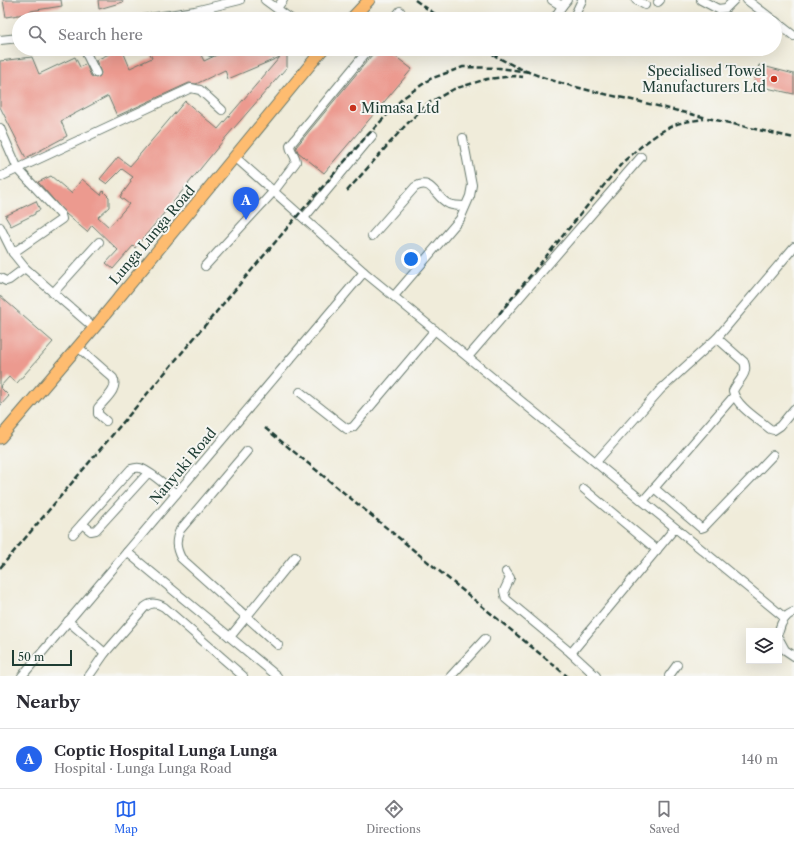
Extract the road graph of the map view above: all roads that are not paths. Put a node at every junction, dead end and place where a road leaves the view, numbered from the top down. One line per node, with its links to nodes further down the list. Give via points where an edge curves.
1 (240, 0): 14 (street)
2 (265, 0): 13 (street)
3 (283, 0): 13 (street)
4 (370, 0): 16 (main road)
5 (552, 0): 11 (street)
6 (582, 0): 18 (street)
7 (636, 0): 12 (street)
8 (701, 0): 9 (street, via 718,9 726,8)
9 (734, 0)
10 (747, 0): 19 (street)
11 (564, 3): 17 (street)
12 (645, 5)
13 (277, 8): 15 (street)
14 (205, 12)
15 (282, 12)
16 (358, 12)
17 (558, 12)
18 (576, 12)
19 (763, 12)
20 (782, 27): 21 (street)
21 (794, 36)
22 (12, 39): 23 (street)
23 (0, 40)
24 (88, 56): 27 (street)
25 (317, 56): 32 (main road, Lunga Lunga Road)
26 (364, 56): 36 (street, via 290,145 296,162)
27 (96, 73)
28 (222, 110): 34 (street, via 200,90 191,88)
29 (0, 128): 34 (street)
30 (372, 136): 38 (street)
31 (463, 138): 37 (street, via 472,185)
32 (235, 157): 36 (street); 50 (main road, Lunga Lunga Road)
33 (641, 157): 54 (street)
34 (18, 169): 35 (street); 43 (street, via 61,214 62,219)
35 (0, 177)
36 (274, 191): 38 (street); 44 (street)
37 (466, 206): 40 (street, via 449,204 427,184 421,183); 49 (street, via 460,219)
38 (304, 218): 46 (street)
39 (0, 227): 43 (street)
40 (372, 236)
41 (98, 242): 48 (street)
42 (794, 248): 52 (street)
43 (13, 253): 45 (street)
44 (205, 266)
45 (25, 268): 47 (street, via 9,280); 48 (street)
46 (364, 272): 49 (street); 66 (street, Nanyuki Road)
47 (0, 279)
48 (53, 293): 50 (street)
49 (394, 296): 51 (street)
50 (94, 328): 53 (main road, Lunga Lunga Road)
51 (435, 330): 54 (street); 55 (street, via 353,427 347,430)
52 (717, 338): 56 (street, via 746,366 745,374 733,391); 62 (street, via 661,389)
53 (78, 347): 58 (street, via 115,382 116,386 98,408 98,414); 59 (main road, Lunga Lunga Road)
54 (468, 357): 62 (street)
55 (300, 392)
56 (734, 396): 57 (street, via 740,404 774,430); 64 (street)
57 (794, 409)
58 (106, 422)
59 (0, 438)
60 (247, 451): 76 (street, via 180,530 176,550 181,558)
61 (773, 455): 64 (street, via 701,528)
62 (596, 462): 67 (street)
63 (148, 473): 66 (street); 68 (street, via 140,468 131,469); 68 (street, via 96,530 91,531)
64 (654, 488): 67 (street)
65 (584, 489): 71 (street)
66 (176, 494): 72 (street, Nanyuki Road)
67 (643, 502): 69 (street)
68 (82, 524): 70 (street)
69 (675, 528): 71 (street); 77 (street)
70 (73, 534)
71 (657, 550): 85 (street)
72 (127, 552): 78 (street, Nanyuki Road); 80 (street)
73 (294, 557): 76 (street)
74 (506, 572): 85 (street, via 510,578 504,591 506,599)
75 (794, 612): 77 (street)
76 (247, 616): 80 (street); 83 (street)
77 (785, 618): 79 (street)
78 (68, 621): 84 (street); 88 (street, Nanyuki Road)
79 (780, 628)
80 (230, 637): 91 (street)
81 (485, 639): 92 (street)
82 (782, 644): 86 (street)
83 (278, 645)
84 (105, 653): 89 (street); 90 (street, via 145,607 154,603 164,607)
85 (571, 653): 93 (street)
86 (794, 656)
87 (677, 665): 94 (street)
88 (22, 676)
89 (89, 676)
90 (242, 676)
91 (277, 676)
92 (451, 676)
93 (596, 676)
94 (668, 676)

